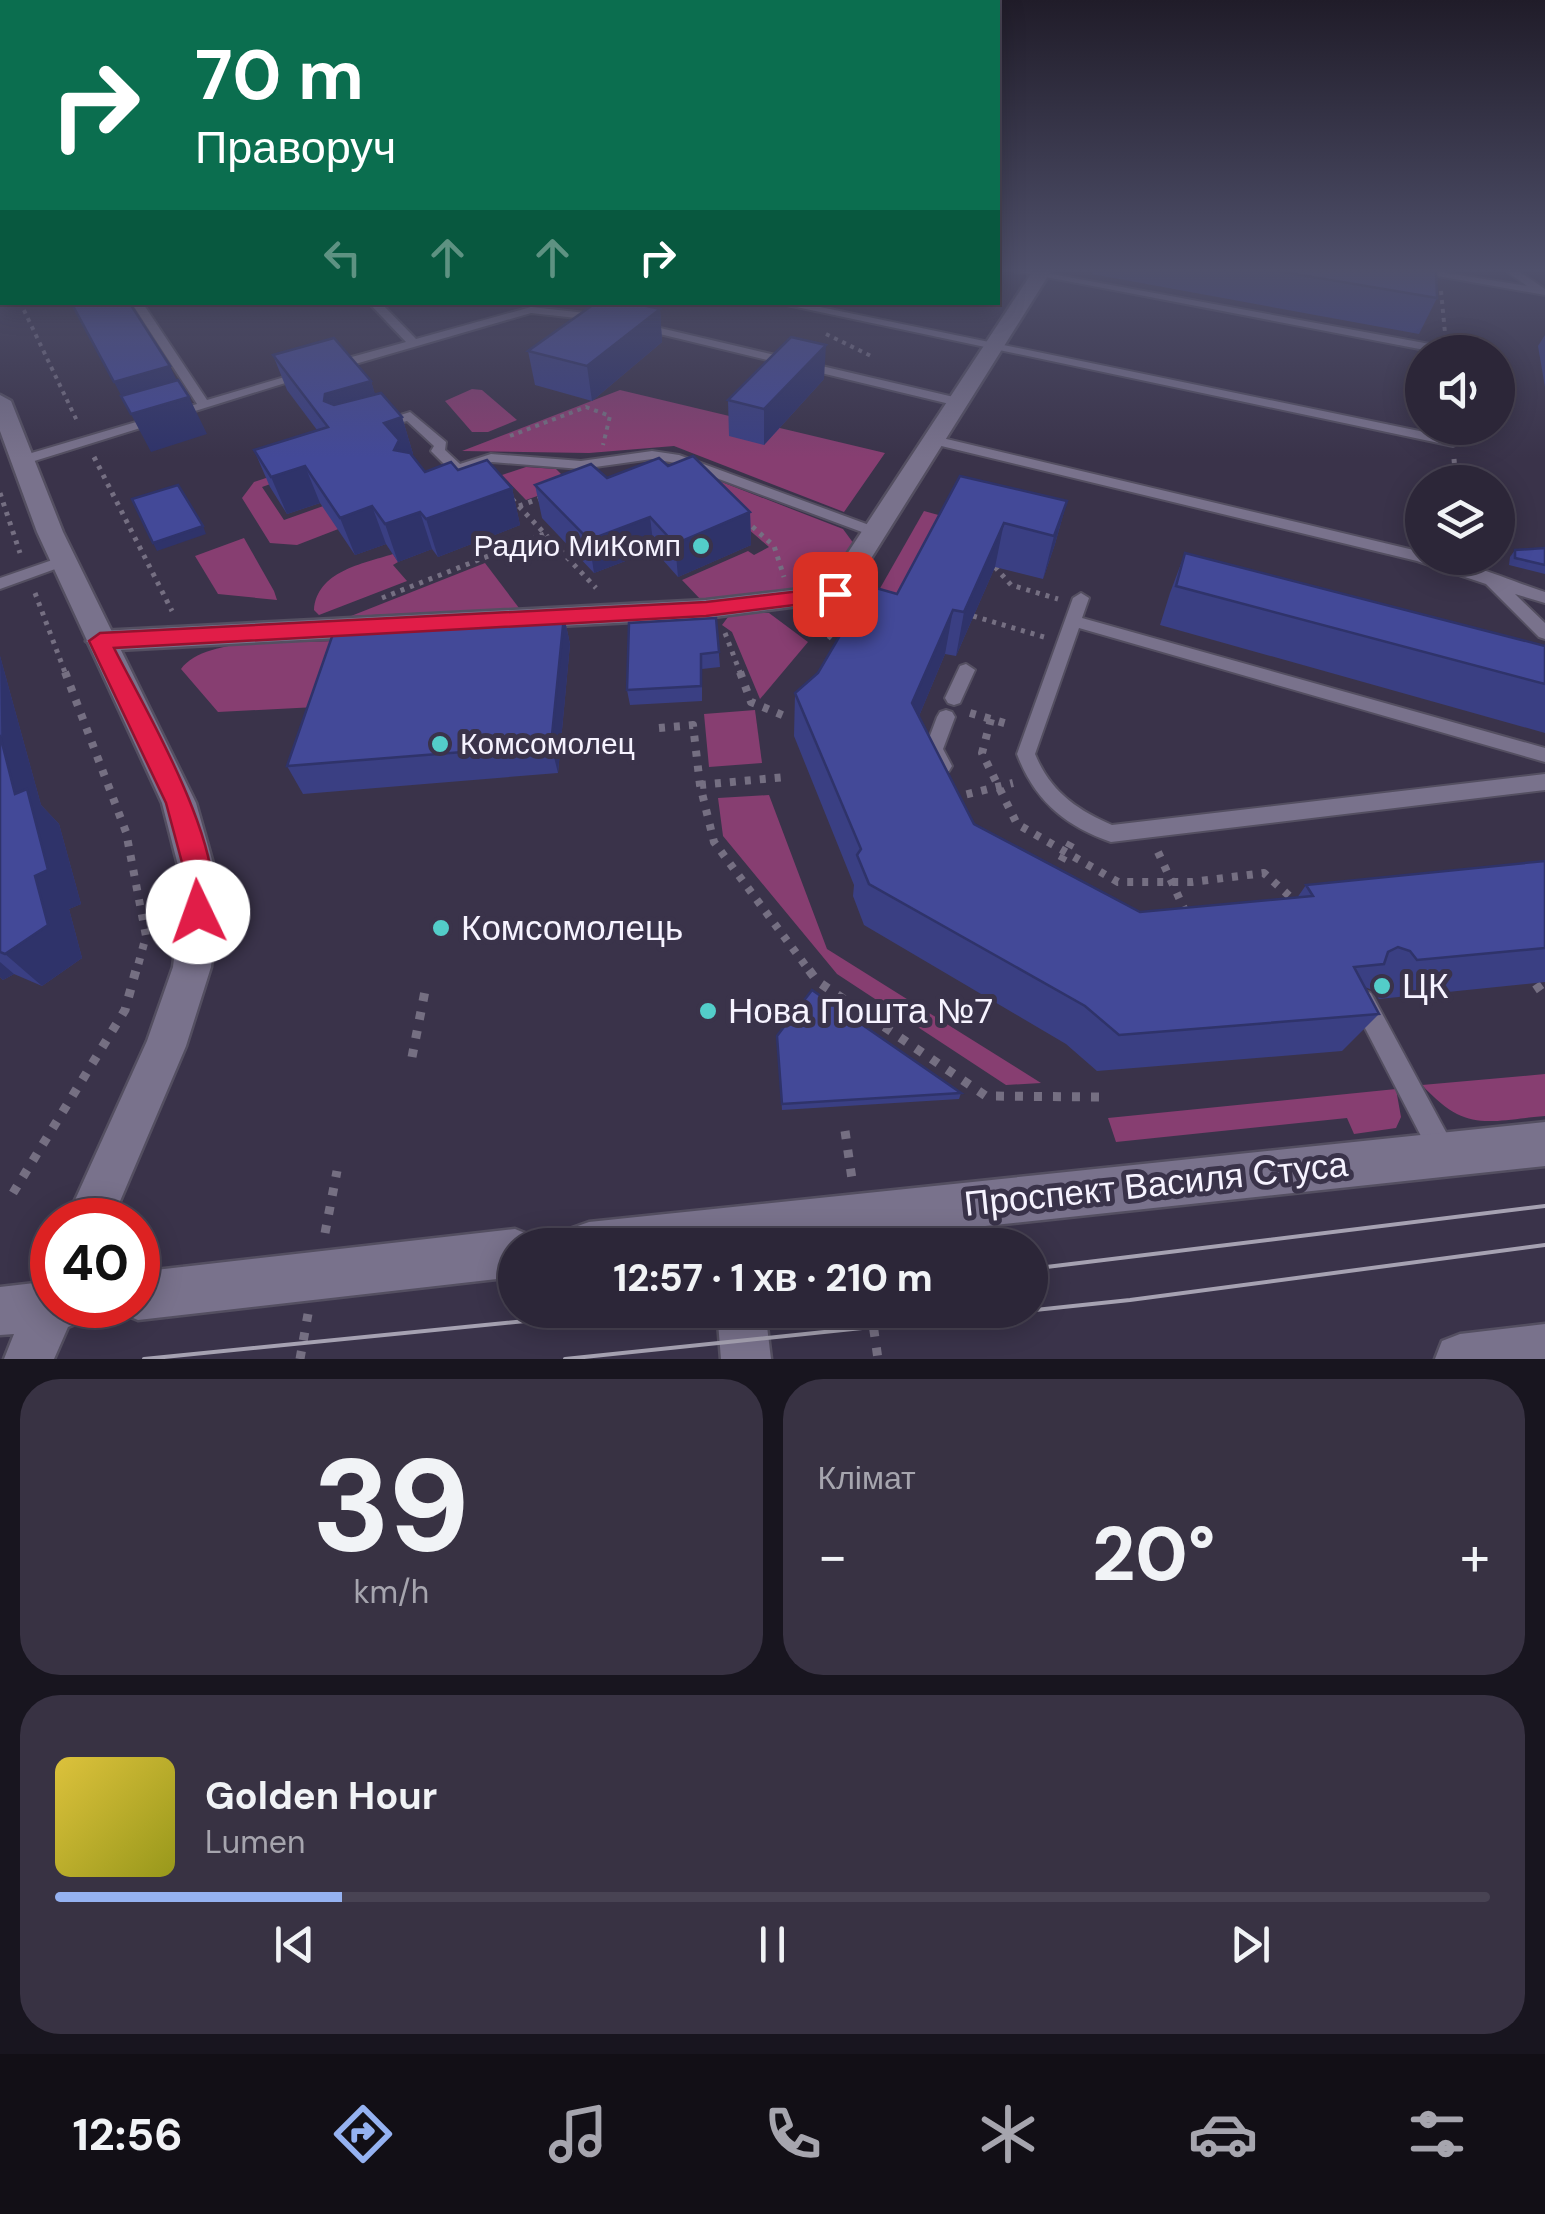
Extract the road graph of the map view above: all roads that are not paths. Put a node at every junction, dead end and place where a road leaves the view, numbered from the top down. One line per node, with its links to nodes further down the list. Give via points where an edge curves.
1 (155, 331): 13 (lane)
2 (403, 331): 8 (lane)
3 (452, 331): 8 (lane)
4 (654, 331): 12 (lane)
5 (921, 331): 10 (lane)
6 (1003, 331): 10 (street)
7 (1351, 331): 9 (lane)
8 (413, 342): 13 (lane)
9 (1405, 342)
10 (994, 346): 12 (street); 15 (lane)
11 (0, 401): 17 (street)
12 (958, 402): 16 (street)
13 (204, 405): 17 (lane)
14 (362, 430): 19 (lane, via 410,416)
15 (1405, 432)
16 (934, 440): 22 (street); 23 (lane)
17 (22, 460): 24 (street)
18 (587, 464): 19 (lane, via 491,458); 20 (lane); 22 (lane, via 652,455 700,466)
19 (452, 465): 21 (lane)
20 (596, 479)
21 (429, 480)
22 (875, 532): 30 (street, via 835,594 787,602)
23 (1405, 553)
24 (64, 562): 27 (lane); 30 (street)
25 (1477, 575): 26 (lane)
26 (1492, 580): 28 (lane); 29 (lane)
27 (0, 584)
28 (1545, 598)
29 (1545, 633)
30 (100, 641): 38 (street, via 179,803 201,885 192,967)
31 (966, 670): 34 (lane, via 934,750)
32 (1545, 754): 33 (lane, via 1077,608 1026,754 1034,778 1056,806 1111,834)
33 (1545, 782)
34 (947, 792)
35 (1363, 1001): 37 (lane)
36 (1545, 1144): 37 (street, Проспект Василя Стуса)
37 (1444, 1154): 39 (street, Проспект Василя Стуса)
38 (98, 1198)
39 (807, 1228)
40 (498, 1255): 41 (street)
41 (160, 1293)
42 (30, 1308): 43 (street)
43 (0, 1311)
44 (43, 1328): 47 (street)
45 (743, 1328): 48 (street)
46 (1545, 1349): 49 (street)
47 (29, 1359)
48 (746, 1359)
49 (1460, 1359)

